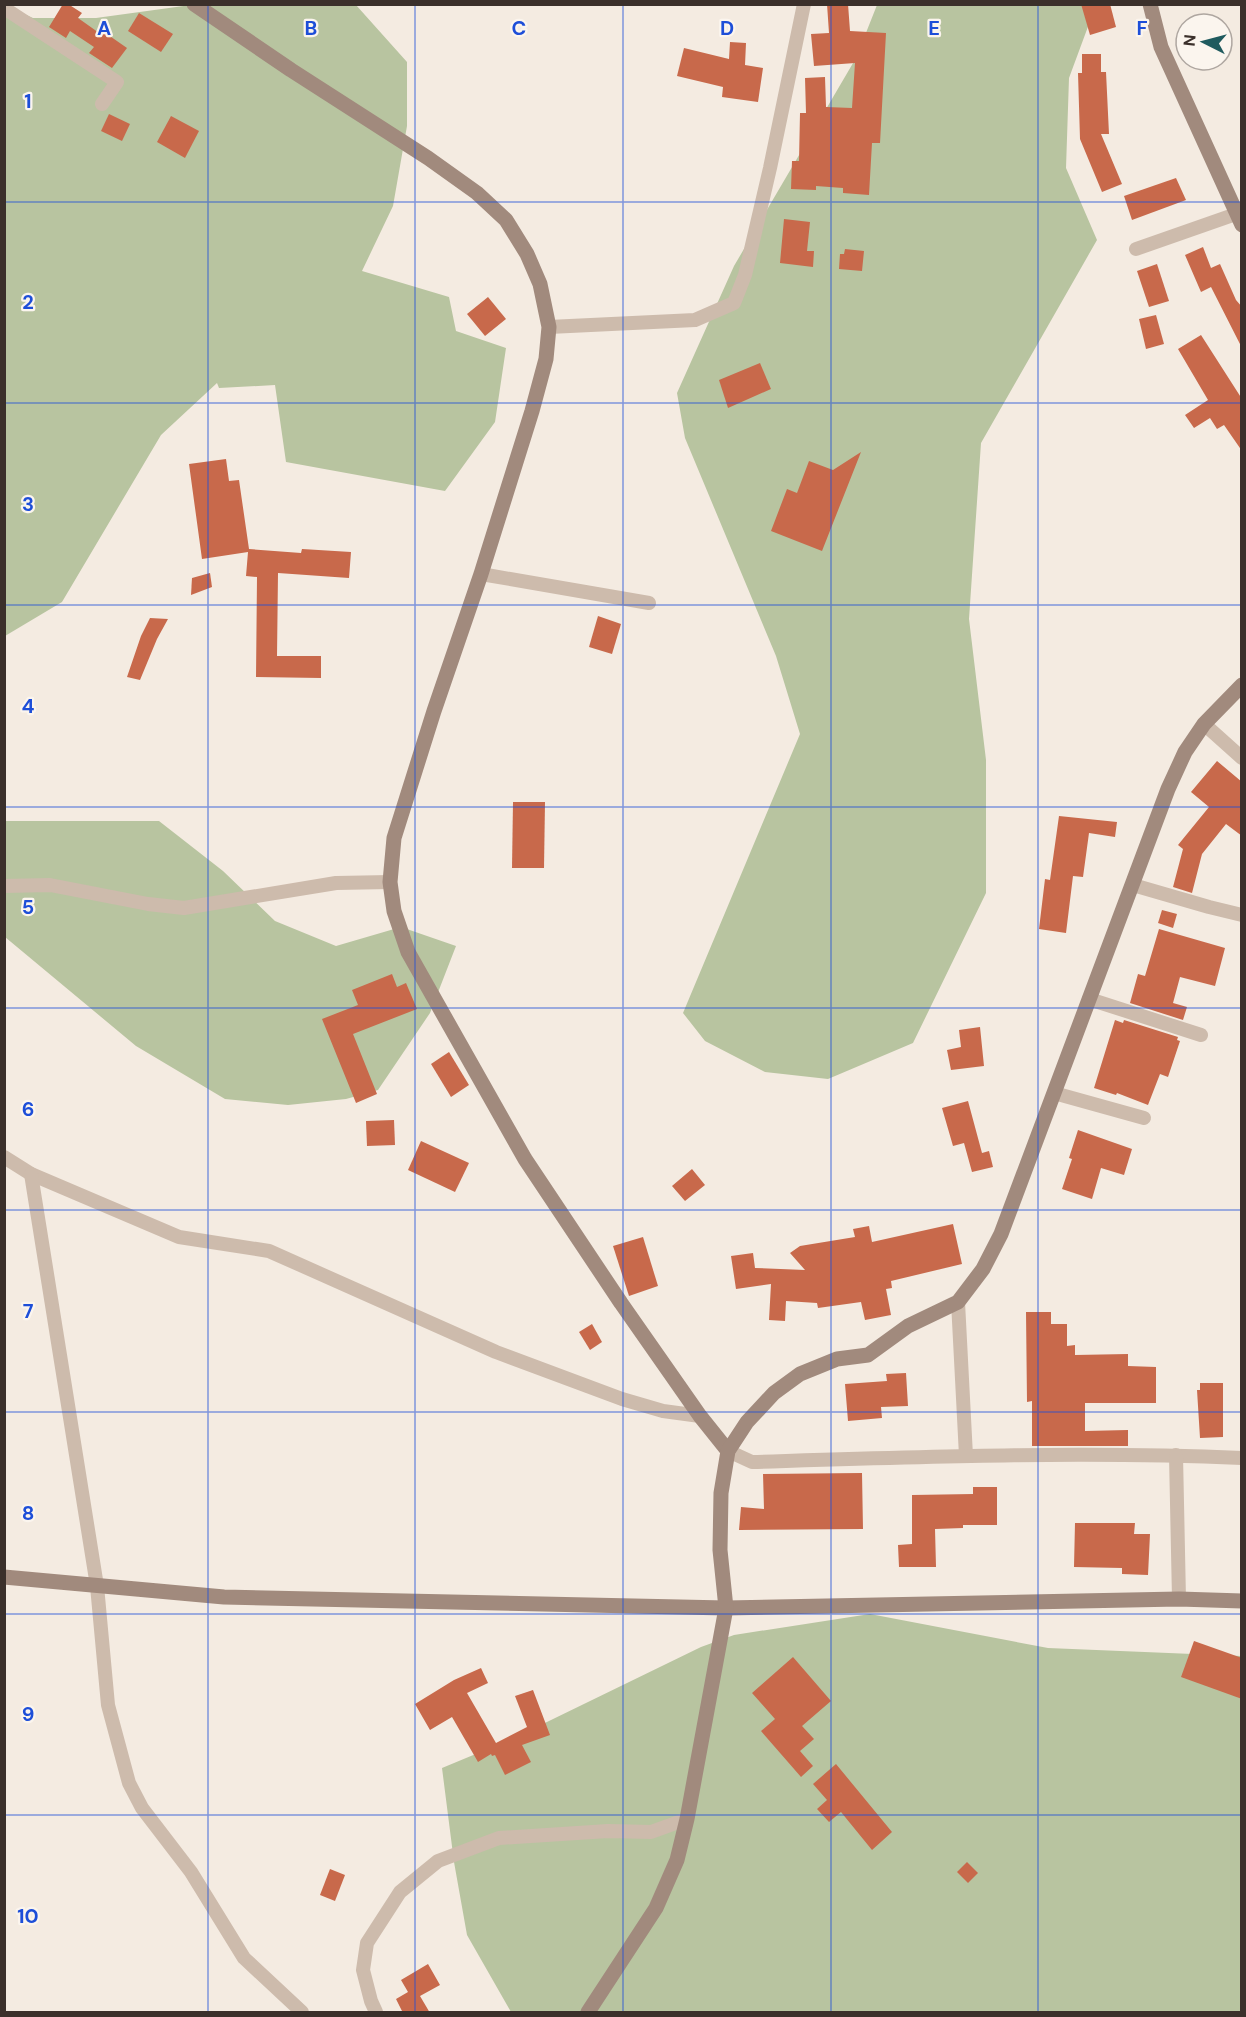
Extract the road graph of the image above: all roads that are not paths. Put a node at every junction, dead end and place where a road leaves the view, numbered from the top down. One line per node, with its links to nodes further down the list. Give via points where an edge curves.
1 (194, 4): 8 (street, via 428,158 506,220 540,284)
2 (804, 4): 8 (street, via 746,275 734,303 695,320)
3 (1150, 4): 6 (street, via 1161,47)
4 (4, 8): 5 (street, via 117,82)
5 (102, 104)
6 (1239, 220): 7 (street)
7 (1136, 249)
8 (549, 327): 9 (street, via 546,359 532,411)
9 (481, 574): 10 (street); 14 (street, via 394,838)
10 (649, 603)
11 (1242, 685): 12 (street)
12 (1204, 724): 13 (street); 15 (street, via 1185,752 1168,789)
13 (1242, 758)
14 (390, 882): 16 (street, via 336,883 184,908 50,885); 25 (street, via 394,911 408,952 525,1159)
15 (1133, 885): 17 (street); 18 (street)
16 (4, 886)
17 (1242, 915)
18 (1089, 999): 19 (street); 20 (street)
19 (1201, 1035)
20 (1054, 1093): 21 (street); 24 (street, via 1001,1234 983,1269)
21 (1144, 1118)
22 (4, 1158): 23 (street)
23 (31, 1174): 25 (street, via 180,1237 269,1251 496,1352 622,1399); 31 (street)
24 (958, 1302): 26 (street, via 908,1326 868,1355 837,1359 800,1374 774,1393 747,1422); 28 (street)
25 (700, 1416): 26 (street)
26 (728, 1451): 28 (street, via 752,1462); 34 (street, via 721,1492 720,1550)
27 (1176, 1455): 28 (street); 29 (street); 32 (street)
28 (966, 1456)
29 (1242, 1458)
30 (4, 1577): 31 (street)
31 (97, 1586): 34 (street, via 224,1597); 36 (street, via 108,1705 129,1783 244,1958)
32 (1179, 1599): 33 (street); 34 (street)
33 (1242, 1601)
34 (726, 1608): 35 (street)
35 (687, 1819): 37 (street, via 651,1832 499,1838 438,1861 400,1892 367,1943 363,1970); 38 (street, via 677,1860 656,1908)
36 (302, 2013)
37 (376, 2013)
38 (588, 2013)

